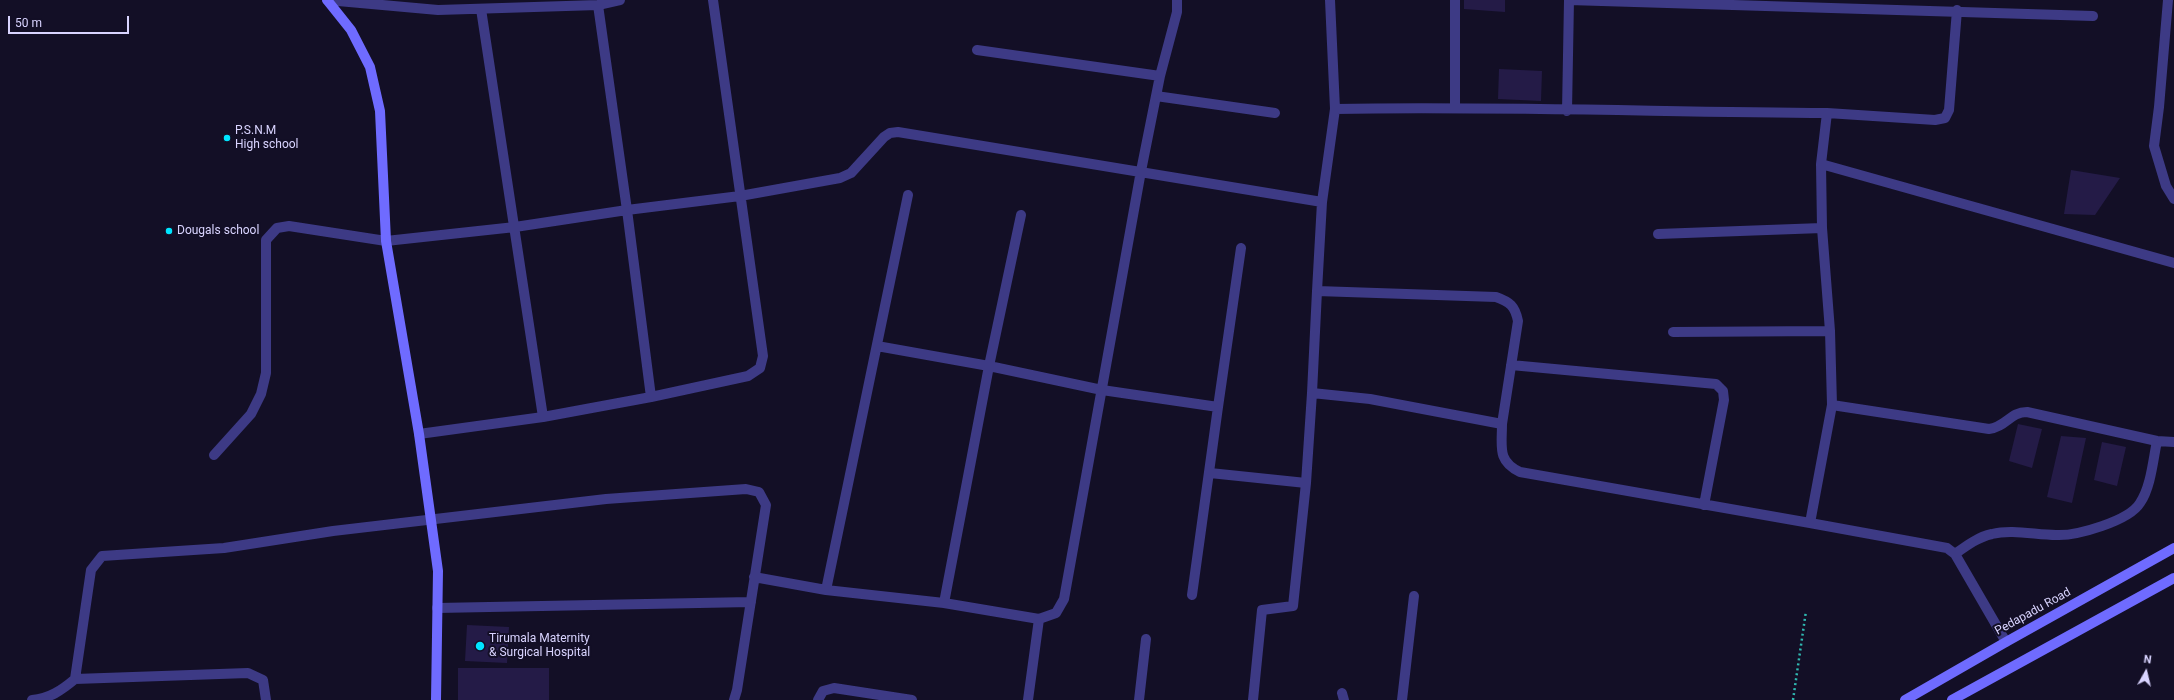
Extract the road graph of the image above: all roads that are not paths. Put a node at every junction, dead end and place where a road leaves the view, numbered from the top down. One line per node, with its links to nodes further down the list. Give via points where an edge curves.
1 (327, 0): 9 (street, via 438,10); 31 (street, via 351,30 370,67 380,111)
2 (620, 0): 8 (street)
3 (713, 0): 23 (street)
4 (1177, 0): 13 (street, via 1177,12)
5 (1330, 0): 16 (street)
6 (1455, 0): 15 (street)
7 (2168, 0): 24 (street, via 2154,146 2166,186)
8 (598, 5): 9 (street); 26 (street)
9 (481, 9): 28 (street)
10 (1957, 10): 11 (street); 17 (street, via 1569,0); 19 (street, via 1950,110 1945,118 1935,120)
11 (2093, 16)
12 (977, 50): 13 (street)
13 (1160, 76): 14 (street)
14 (1156, 96): 18 (street); 21 (street)
15 (1456, 107): 16 (street); 17 (street)
16 (1335, 109): 25 (street)
17 (1567, 111): 19 (street)
18 (1275, 113)
19 (1828, 113): 20 (street)
20 (1821, 164): 29 (street); 33 (street)
21 (1141, 171): 23 (street, via 898,132 884,137 851,173 840,178); 25 (street); 40 (street)
22 (908, 195): 37 (street)
23 (740, 196): 26 (street); 42 (street, via 763,356 760,368 748,376)
24 (2174, 199)
25 (1322, 202): 34 (street)
26 (627, 210): 28 (street); 42 (street)
27 (1021, 215): 38 (street)
28 (515, 227): 31 (street); 45 (street)
29 (1822, 228): 30 (street); 35 (street)
30 (1658, 234)
31 (386, 241): 47 (street); 50 (street, via 289,226 277,228 266,240 266,373 261,394 251,414)
32 (1242, 248): 44 (street)
33 (2174, 263)
34 (1317, 291): 39 (street, via 1496,297 1509,302 1516,309 1518,321); 41 (street)
35 (1830, 331): 36 (street); 43 (street)
36 (1673, 332)
37 (877, 346): 38 (street); 60 (street)
38 (989, 366): 40 (street); 64 (street)
39 (1511, 366): 46 (street); 53 (street, via 1716,384 1723,391 1724,400)
40 (1102, 390): 44 (street); 66 (street, via 1064,599 1056,614)
41 (1312, 393): 46 (street, via 1370,399); 52 (street)
42 (651, 397): 45 (street)
43 (1832, 405): 48 (street, via 1989,429 2003,425 2012,415 2027,412); 55 (street)
44 (1218, 407): 51 (street)
45 (543, 417): 47 (street)
46 (1502, 424): 53 (street, via 1503,456 1509,466 1520,472)
47 (419, 434): 54 (street)
48 (2157, 441): 49 (street); 57 (street, via 2147,487 2135,510 2082,532 2058,535 1993,533 1974,541)
49 (2174, 442)
50 (214, 455)
51 (1210, 473): 52 (street); 61 (street)
52 (1306, 483): 78 (street, via 1294,606 1262,610)
53 (1704, 505): 55 (street)
54 (432, 520): 58 (street, via 606,499 746,489 759,492 766,505); 65 (street, via 438,571); 69 (street, via 333,531 224,548 102,556 91,570)
55 (1810, 523): 57 (street, via 1934,545)
56 (2174, 548): 68 (street, Pedapadu Road)
57 (1955, 554): 68 (street)
58 (754, 577): 60 (street); 63 (street)
59 (2174, 578): 81 (street)
60 (826, 590): 64 (street)
61 (1192, 595)
62 (1414, 596): 79 (street)
63 (751, 602): 65 (street); 73 (street)
64 (944, 603): 66 (street)
65 (437, 608): 72 (street)
66 (1039, 619): 76 (street)
67 (1146, 639): 77 (street)
68 (2006, 642): 80 (street, Pedapadu Road)
69 (75, 680): 70 (street, via 60,692 40,700); 71 (street, via 248,673 262,680)
70 (32, 700)
71 (266, 700)
72 (436, 700)
73 (734, 700)
74 (818, 700): 75 (street, via 823,691 834,688)
75 (912, 700)
76 (1028, 700)
77 (1139, 700)
78 (1253, 700)
79 (1402, 700)
80 (1906, 700)
81 (1952, 700)

